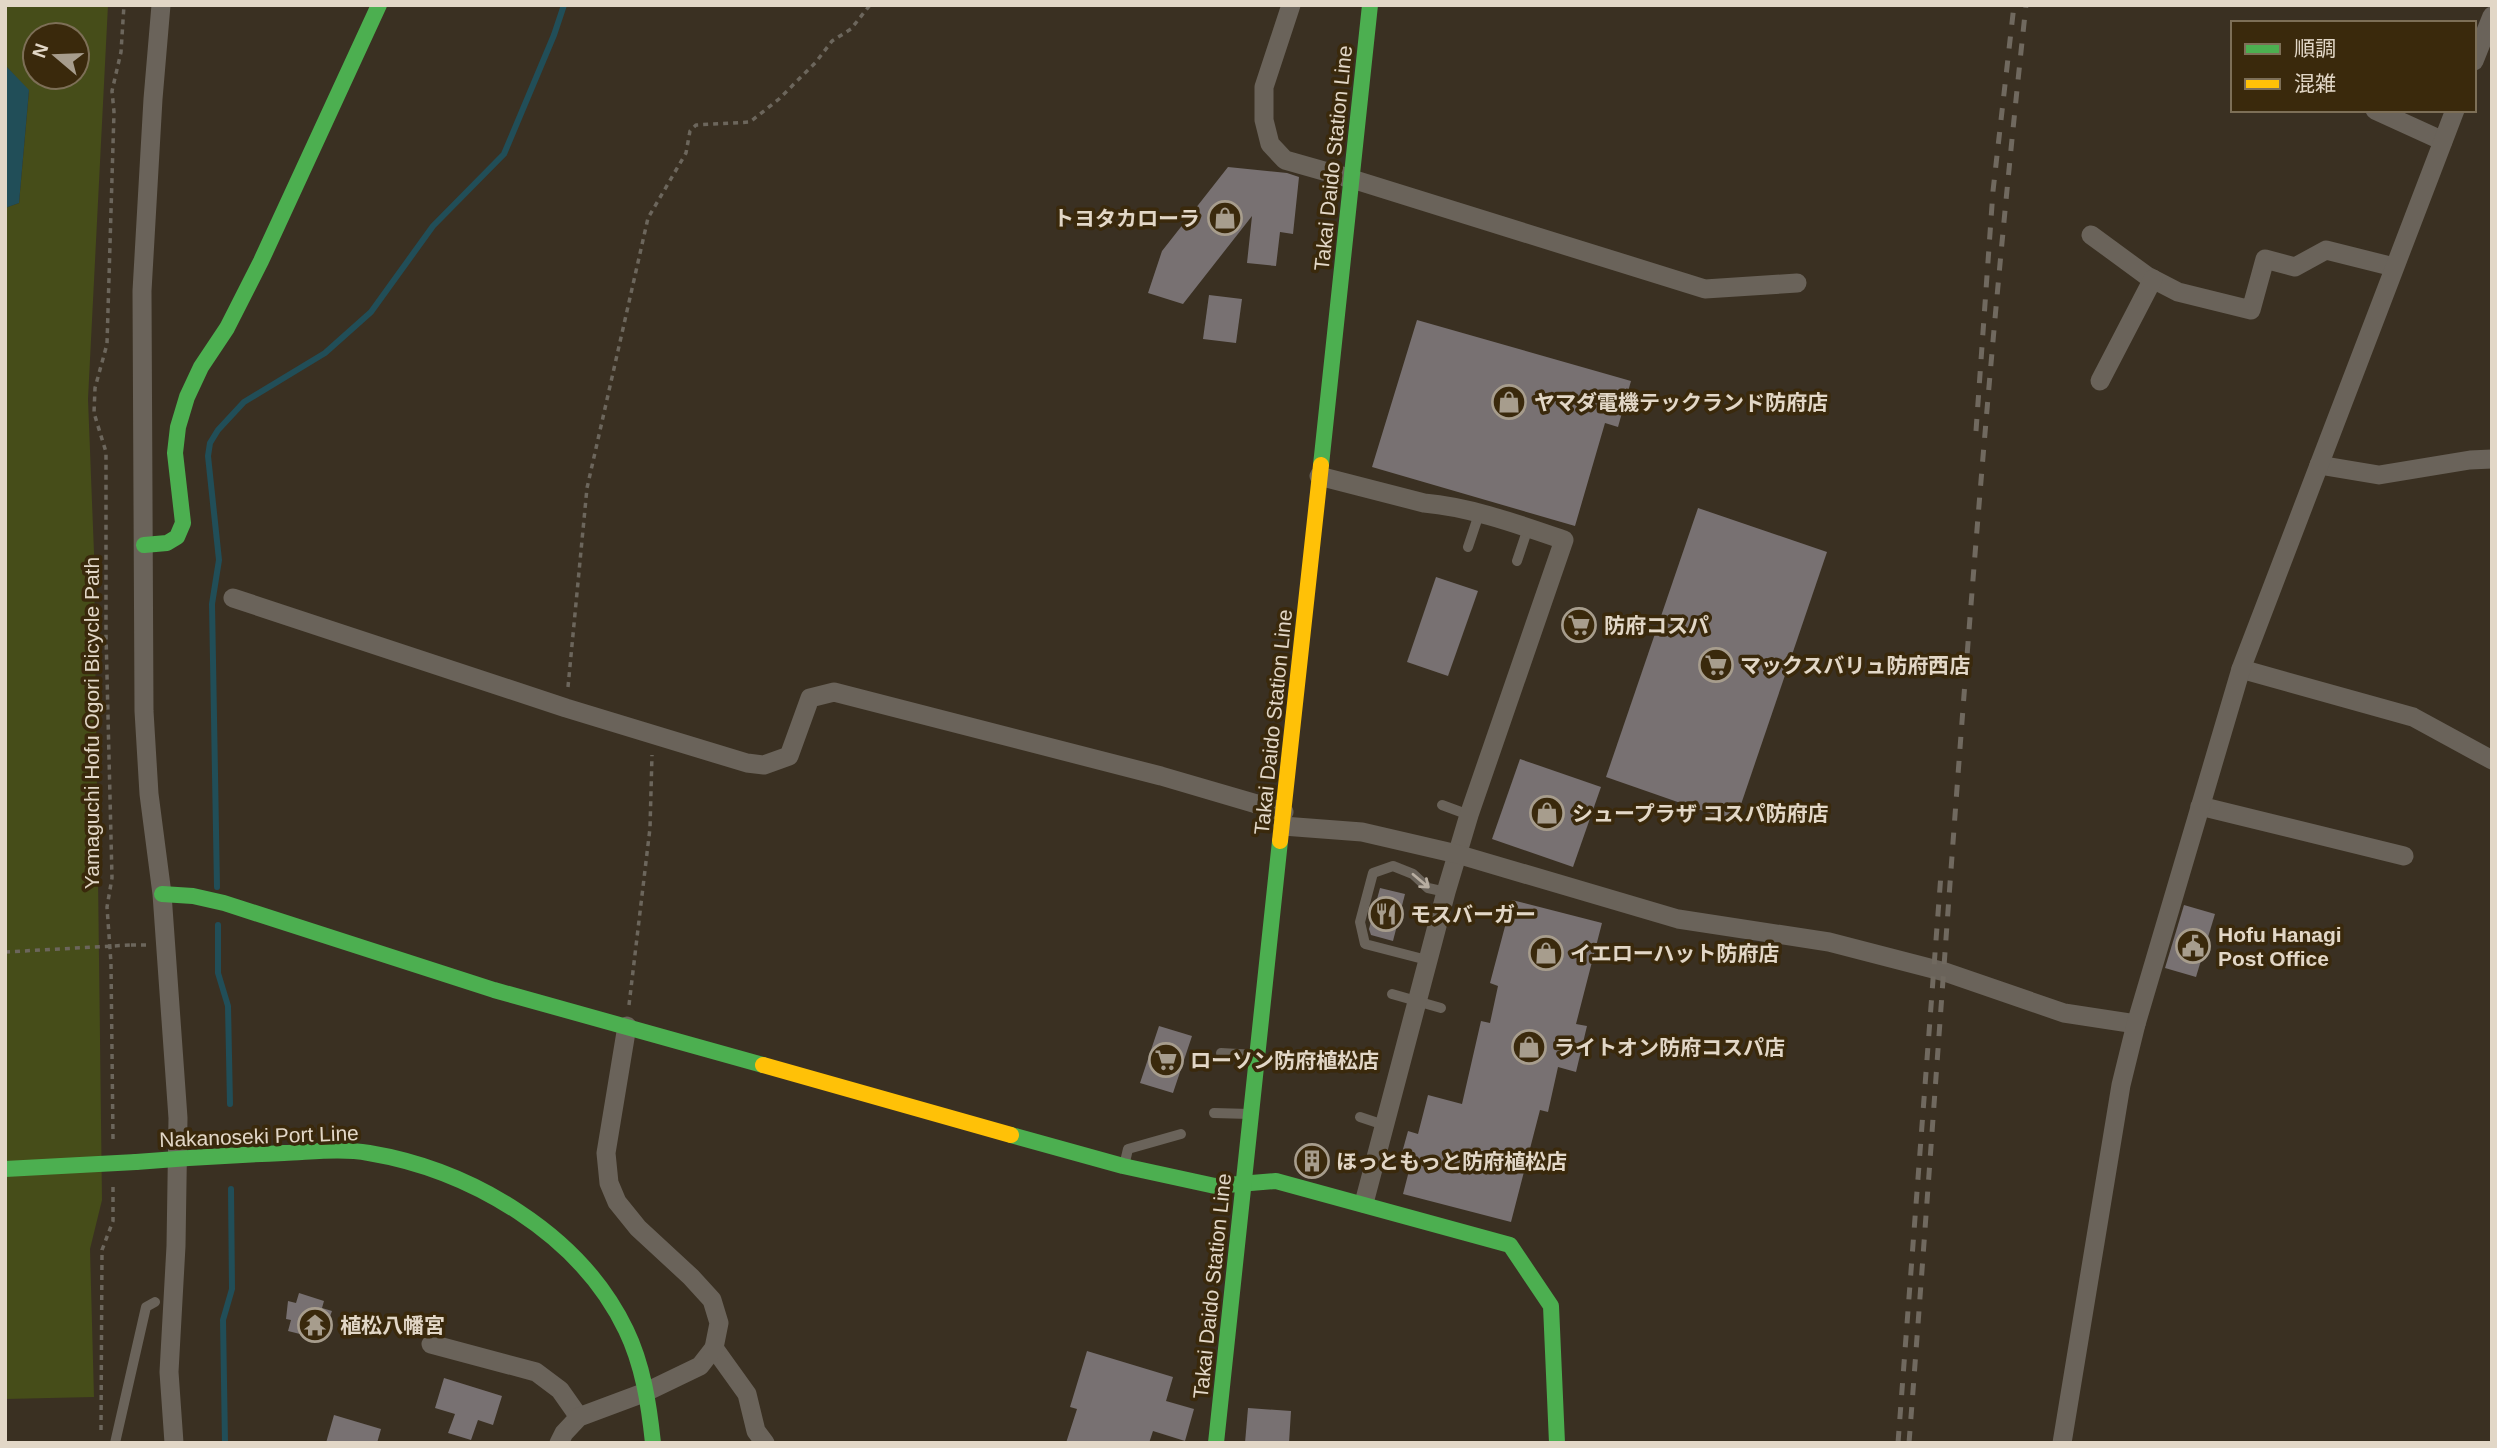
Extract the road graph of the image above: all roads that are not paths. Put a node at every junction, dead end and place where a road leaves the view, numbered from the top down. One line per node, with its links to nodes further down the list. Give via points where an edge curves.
1 (161, 5): 21 (street, via 142,291)
2 (379, 5): 21 (main road, via 261,261 187,397 175,453 183,523 177,537)
3 (1291, 5): 10 (street, via 1264,87 1270,144 1285,160)
4 (1370, 5): 10 (main road, Takai Daido Station Line)
5 (2491, 20): 6 (street)
6 (2476, 56)
7 (2379, 112): 9 (street)
8 (2454, 112): 9 (street)
9 (2443, 141): 12 (street)
10 (1352, 178): 14 (street, via 1705,289); 18 (main road, Takai Daido Station Line)
11 (2091, 236): 13 (street)
12 (2394, 267): 13 (street, via 2326,250 2295,267 2265,259 2251,310 2178,292); 17 (street)
13 (2153, 279): 15 (street)
14 (1797, 283)
15 (2100, 381)
16 (2492, 459): 17 (street, via 2379,475)
17 (2319, 465): 25 (street)
18 (1320, 476): 19 (street); 30 (main road, Takai Daido Station Line)
19 (1479, 514): 20 (street); 22 (lane)
20 (1528, 528): 23 (lane); 29 (street, via 1564,540)
21 (144, 545): 34 (street, via 144,711)
22 (1468, 547)
23 (1517, 561)
24 (233, 598): 30 (street, via 747,763 764,765 789,756 810,698 834,692 1161,776)
25 (2241, 668): 26 (street, via 2413,716); 28 (street)
26 (2492, 760)
27 (1442, 805): 29 (lane)
28 (2200, 806): 32 (street); 39 (street)
29 (1469, 815): 31 (street)
30 (1284, 819): 31 (street); 42 (main road, Takai Daido Station Line)
31 (1457, 854): 33 (street); 39 (street, via 1678,919 1829,942 1945,972 2064,1013)
32 (2404, 856)
33 (1446, 892): 35 (street); 35 (lane, one-way to 33, via 1365,944 1360,922 1373,873 1393,866 1413,874 1428,888)
34 (162, 894): 40 (main road, via 224,903 494,990); 48 (street)
35 (1427, 960): 37 (street)
36 (1392, 994): 37 (lane)
37 (1417, 1000): 38 (lane); 46 (street)
38 (1441, 1008)
39 (2136, 1024): 65 (street, via 2119,1098)
40 (627, 1026): 49 (main road); 55 (street, via 606,1153 609,1183 617,1202 638,1228 712,1300 719,1323)
41 (1221, 1053): 42 (lane)
42 (1257, 1055): 44 (main road, Takai Daido Station Line)
43 (1214, 1113): 44 (lane)
44 (1250, 1114): 51 (main road, Takai Daido Station Line)
45 (1360, 1117): 46 (lane)
46 (1384, 1125): 52 (street)
47 (1181, 1134): 49 (lane, via 1128,1149)
48 (178, 1158): 50 (main road, Nakanoseki Port Line, bridge); 53 (street, via 176,1246); 56 (main road, Nakanoseki Port Line, via 367,1153 484,1191 560,1243 589,1273 619,1317 636,1353)
49 (1124, 1166): 51 (main road, via 1215,1186)
50 (5, 1169)
51 (1244, 1185): 52 (main road, via 1276,1181); 63 (main road, Takai Daido Station Line)
52 (1364, 1203): 64 (main road, via 1510,1245 1551,1306)
53 (163, 1297): 58 (lane, via 146,1307); 59 (street)
54 (431, 1344): 57 (street, via 536,1372 560,1390)
55 (715, 1348): 56 (street, via 700,1366); 62 (street, via 747,1394 756,1431)
56 (646, 1392): 57 (street); 61 (main road, Nakanoseki Port Line)
57 (579, 1417): 60 (street)
58 (115, 1443)
59 (174, 1443)
60 (559, 1443)
61 (653, 1443)
62 (765, 1443)
63 (1216, 1443)
64 (1557, 1443)
65 (2062, 1443)

